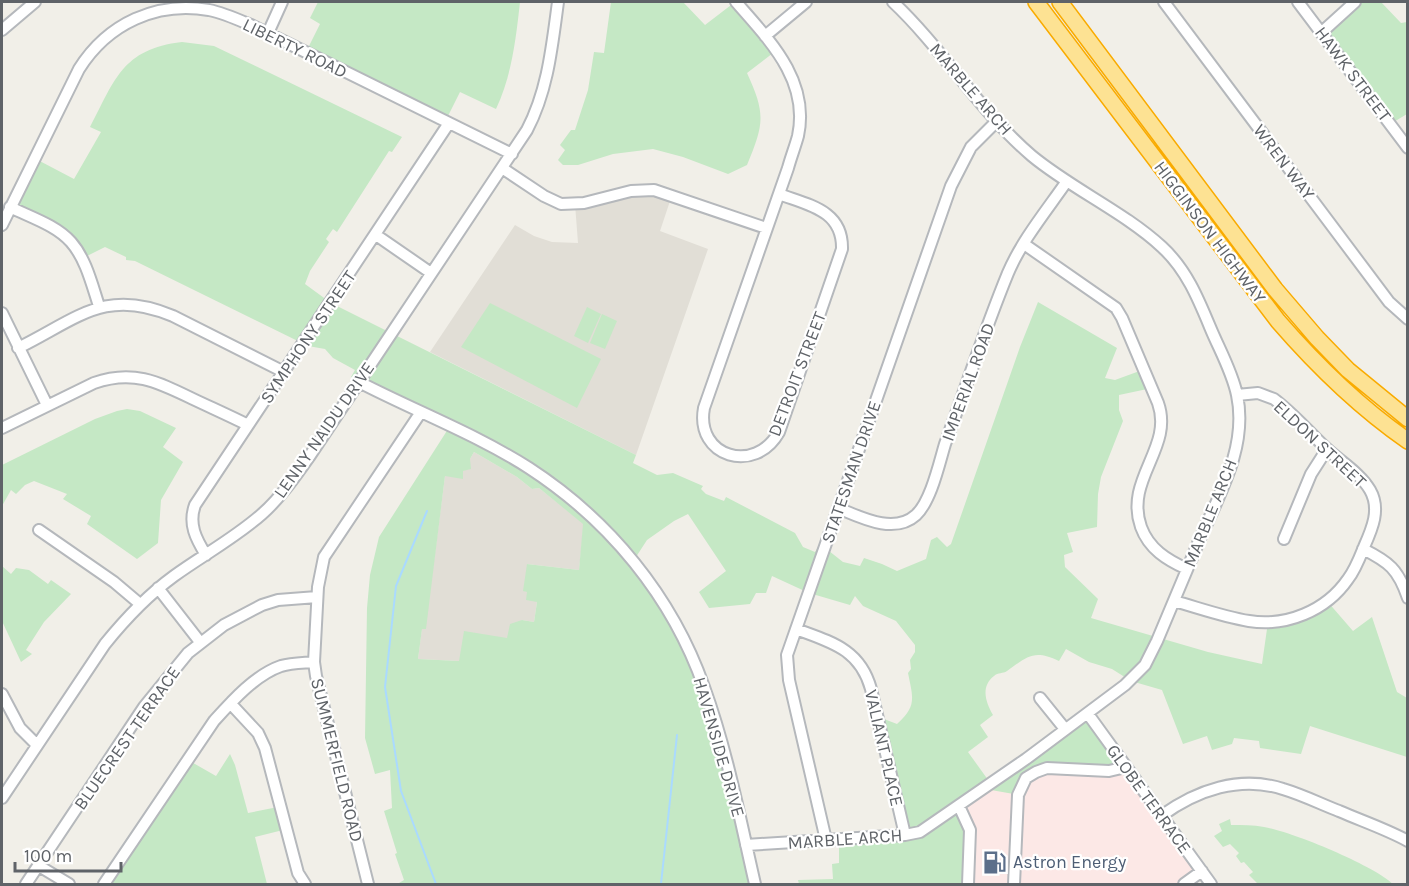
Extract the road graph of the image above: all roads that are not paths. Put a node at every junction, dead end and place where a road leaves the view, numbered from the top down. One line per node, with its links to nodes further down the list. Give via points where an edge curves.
1 (34, 2): 13 (street)
2 (282, 2): 15 (street)
3 (558, 2): 20 (street, LENNY NAIDU DRIVE, via 540,101)
4 (736, 2): 16 (street, DETROIT STREET)
5 (806, 2): 16 (street)
6 (893, 2): 17 (street, MARBLE ARCH)
7 (1036, 2): 42 (highway, HIGGINSON HIGHWAY, via 1278,321 1347,394)
8 (1060, 2): 39 (highway, HIGGINSON HIGHWAY, via 1303,323 1348,370)
9 (1164, 2): 32 (street, WREN WAY, via 1389,302)
10 (1298, 2): 14 (street, HAWK STREET)
11 (1355, 2): 14 (street)
12 (210, 6): 15 (street, LIBERTY ROAD); 24 (street, LIBERTY ROAD, via 154,12 128,22 99,43 79,69)
13 (2, 30)
14 (1322, 32): 19 (street, HAWK STREET)
15 (268, 33): 18 (street, LIBERTY ROAD)
16 (765, 36): 23 (street, DETROIT STREET, via 787,65 799,105 798,135)
17 (997, 121): 22 (street, MARBLE ARCH, via 1030,154); 44 (street, STATESMAN DRIVE, via 971,147 951,186)
18 (449, 123): 20 (street, LIBERTY ROAD); 27 (street, SYMPHONY STREET)
19 (1407, 148)
20 (512, 154): 21 (street, LENNY NAIDU DRIVE)
21 (502, 168): 26 (street, via 561,204 654,190); 29 (street, LENNY NAIDU DRIVE)
22 (1067, 181): 28 (street, IMPERIAL ROAD); 36 (street, MARBLE ARCH, via 1149,236 1177,262 1206,317)
23 (779, 194): 26 (street, DETROIT STREET); 26 (street, DETROIT STREET, via 830,216 841,233 842,249 779,432 769,446 756,454 735,457 710,440 703,413)
24 (10, 207): 25 (street, LIBERTY ROAD); 30 (street, via 51,226 71,241 80,254)
25 (2, 225)
26 (766, 228)
27 (376, 235): 29 (street); 34 (street, SYMPHONY STREET)
28 (1024, 244): 44 (street, IMPERIAL ROAD, via 1008,273 921,509 905,521 886,524); 49 (street, via 1110,303 1122,318 1162,417 1161,433 1137,497 1138,518 1150,545)
29 (431, 273): 35 (street, LENNY NAIDU DRIVE)
30 (99, 306): 33 (street); 34 (street, via 126,303 155,308)
31 (2, 313): 33 (street)
32 (1407, 319)
33 (18, 348): 37 (street)
34 (284, 372): 40 (street, SYMPHONY STREET)
35 (359, 381): 38 (street, HAVENSIDE DRIVE); 48 (street, LENNY NAIDU DRIVE, via 280,495 252,523)
36 (1237, 395): 43 (street, ELDON STREET, via 1258,393 1274,399); 49 (street, MARBLE ARCH, via 1239,428 1233,461)
37 (47, 405): 40 (street, via 108,378 139,377); 41 (street)
38 (421, 412): 51 (street, SUMMERFIELD ROAD, via 324,557); 71 (street, HAVENSIDE DRIVE, via 513,458 557,488 608,533 652,586 678,626 704,686)
39 (1407, 419)
40 (248, 425): 48 (street, SYMPHONY STREET, via 193,510 194,531)
41 (2, 428)
42 (1407, 441)
43 (1327, 449): 46 (street, via 1311,474); 47 (street, ELDON STREET, via 1372,494 1374,520)
44 (838, 508): 55 (street, STATESMAN DRIVE)
45 (39, 530): 54 (street)
46 (1284, 539)
47 (1363, 549): 52 (street, via 1390,564); 53 (street, ELDON STREET, via 1349,579 1335,594 1314,610 1286,620 1247,621)
48 (206, 555): 50 (street, LENNY NAIDU DRIVE)
49 (1188, 569): 53 (street, MARBLE ARCH)
50 (158, 588): 54 (street, LENNY NAIDU DRIVE); 56 (street)
51 (317, 597): 56 (street, BLUECREST TERRACE, via 271,602 236,617); 57 (street, SUMMERFIELD ROAD)
52 (1407, 598)
53 (1174, 601): 61 (street, MARBLE ARCH, via 1145,664)
54 (140, 604): 63 (street, LENNY NAIDU DRIVE, via 105,644)
55 (796, 629): 68 (street, VALIANT PLACE, via 844,649 865,671); 69 (street, STATESMAN DRIVE, via 787,655 787,670)
56 (200, 642): 72 (street, BLUECREST TERRACE, via 157,689)
57 (314, 662): 60 (street, via 278,668); 78 (street, SUMMERFIELD ROAD)
58 (2, 694): 63 (street, via 20,728)
59 (1040, 698): 62 (street)
60 (231, 704): 76 (street, via 214,720); 77 (street, via 258,733 266,748 298,873)
61 (1088, 714): 62 (street, MARBLE ARCH); 64 (street, GLOBE TERRACE)
62 (1065, 729): 66 (street, MARBLE ARCH)
63 (37, 745): 65 (street, LENNY NAIDU DRIVE)
64 (1126, 767): 67 (street, GLOBE TERRACE); 81 (street, via 1109,771 1047,768 1026,778 1018,795)
65 (2, 798)
66 (958, 806): 68 (street, MARBLE ARCH, via 920,832); 80 (street, via 970,830)
67 (1161, 816): 70 (street, via 1212,788 1260,784 1305,796); 73 (street, GLOBE TERRACE)
68 (905, 835): 69 (street, MARBLE ARCH)
69 (826, 840): 71 (street, MARBLE ARCH)
70 (1407, 841)
71 (746, 845): 79 (street, HAVENSIDE DRIVE)
72 (39, 866): 74 (street, BLUECREST TERRACE); 75 (street)
73 (1202, 872): 82 (street); 83 (street, GLOBE TERRACE)
74 (26, 885)
75 (69, 885)
76 (104, 885)
77 (305, 885)
78 (368, 885)
79 (755, 885)
80 (968, 885)
81 (1014, 885)
82 (1184, 885)
83 (1211, 885)

